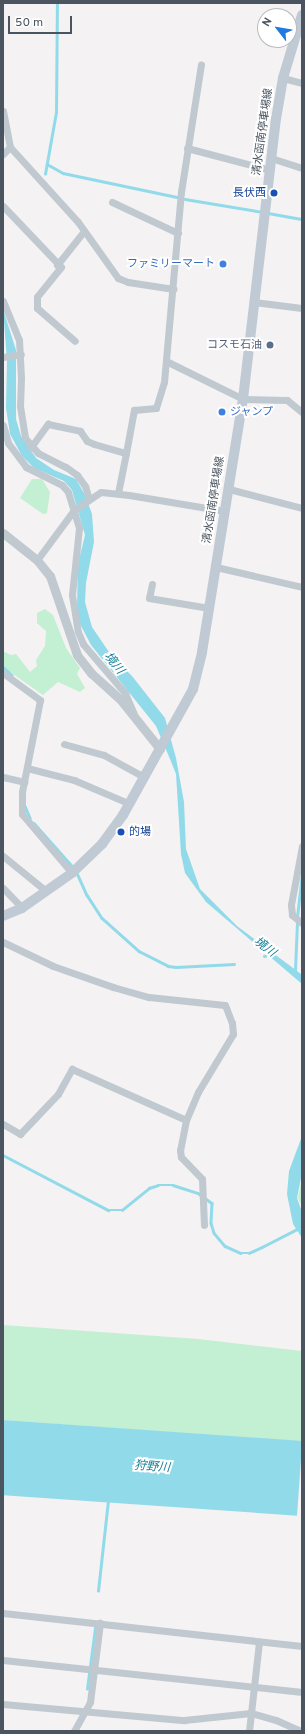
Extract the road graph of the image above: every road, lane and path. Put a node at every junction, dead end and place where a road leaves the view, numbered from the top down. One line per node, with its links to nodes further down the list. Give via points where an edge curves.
1 (302, 15): 3 (main road, 清水函南停車場線)
2 (201, 66): 7 (street)
3 (283, 78): 4 (street); 9 (main road, 清水函南停車場線)
4 (302, 83)
5 (3, 111): 6 (street)
6 (10, 147): 8 (street); 14 (street, via 51,189)
7 (187, 148): 11 (street); 15 (street)
8 (3, 154)
9 (272, 158): 10 (street); 11 (main road, 清水函南停車場線)
10 (302, 168)
11 (270, 170): 19 (main road, 清水函南停車場線)
12 (112, 202): 15 (street)
13 (3, 206): 16 (street)
14 (84, 231): 16 (street); 17 (street, via 118,278)
15 (178, 233): 17 (street)
16 (57, 265): 21 (street, via 61,267 37,297 37,308)
17 (173, 289): 24 (street)
18 (3, 301): 22 (street, via 16,329)
19 (254, 302): 20 (street); 25 (main road, 清水函南停車場線)
20 (302, 308)
21 (75, 341)
22 (20, 354): 23 (street); 29 (street, via 21,419 25,438)
23 (3, 357)
24 (168, 362): 25 (street); 30 (street, via 158,405 151,409 134,410)
25 (243, 399): 26 (street, via 287,400); 31 (main road, 清水函南停車場線)
26 (302, 412)
27 (3, 425): 28 (street)
28 (6, 444): 35 (street, via 26,467 62,485 68,492)
29 (32, 447): 30 (street, via 48,424 80,431 87,441); 33 (street, via 76,476 85,486)
30 (126, 453): 32 (street)
31 (229, 489): 34 (street); 36 (main road, 清水函南停車場線)
32 (118, 493): 33 (street, via 101,492); 36 (street)
33 (89, 498): 35 (street)
34 (302, 508)
35 (74, 510): 38 (street); 44 (street, via 80,539 72,595 78,632 83,644 126,693)
36 (225, 511): 39 (main road, 清水函南停車場線)
37 (3, 533): 38 (street)
38 (37, 560): 44 (street, via 50,576 77,655 91,673)
39 (216, 566): 41 (street); 42 (main road, 清水函南停車場線)
40 (152, 584): 42 (street, via 149,598)
41 (302, 587)
42 (209, 608): 46 (main road, 清水函南停車場線, via 196,678 187,704)
43 (3, 673): 47 (street, via 40,700)
44 (136, 718): 46 (street)
45 (64, 744): 49 (street, via 104,755)
46 (161, 748): 49 (main road, 清水函南停車場線)
47 (27, 768): 50 (street); 51 (street, via 74,780)
48 (3, 777): 50 (street)
49 (144, 777): 51 (main road, 清水函南停車場線)
50 (24, 782): 54 (street, via 21,800 24,818 59,855)
51 (128, 803): 54 (main road, 清水函南停車場線, via 102,844)
52 (302, 846): 59 (street, via 291,905 292,915)
53 (3, 856): 56 (street)
54 (72, 873): 56 (main road, 清水函南停車場線)
55 (3, 888): 57 (street)
56 (46, 891): 57 (main road, 清水函南停車場線)
57 (22, 908): 58 (main road, 清水函南停車場線)
58 (4, 917)
59 (302, 923)
60 (3, 942): 61 (street, via 53,966 113,987 149,997 225,1006 232,1023 233,1034 198,1092)
61 (186, 1120): 62 (street, via 72,1069 58,1094 20,1134); 63 (street, via 181,1157 197,1172 204,1186)
62 (3, 1124)
63 (204, 1225)
64 (3, 1613): 65 (street)
65 (100, 1623): 66 (street); 69 (street)
66 (259, 1642): 67 (street); 70 (street)
67 (302, 1646)
68 (3, 1660): 69 (street)
69 (94, 1670): 70 (street); 73 (street, via 90,1702)
70 (255, 1688): 71 (street); 74 (street)
71 (302, 1692)
72 (3, 1704): 73 (street)
73 (86, 1712): 74 (street, via 192,1720); 75 (street)
74 (251, 1713): 76 (street); 77 (street, via 276,1720)
75 (74, 1731)
76 (249, 1731)
77 (300, 1731)

